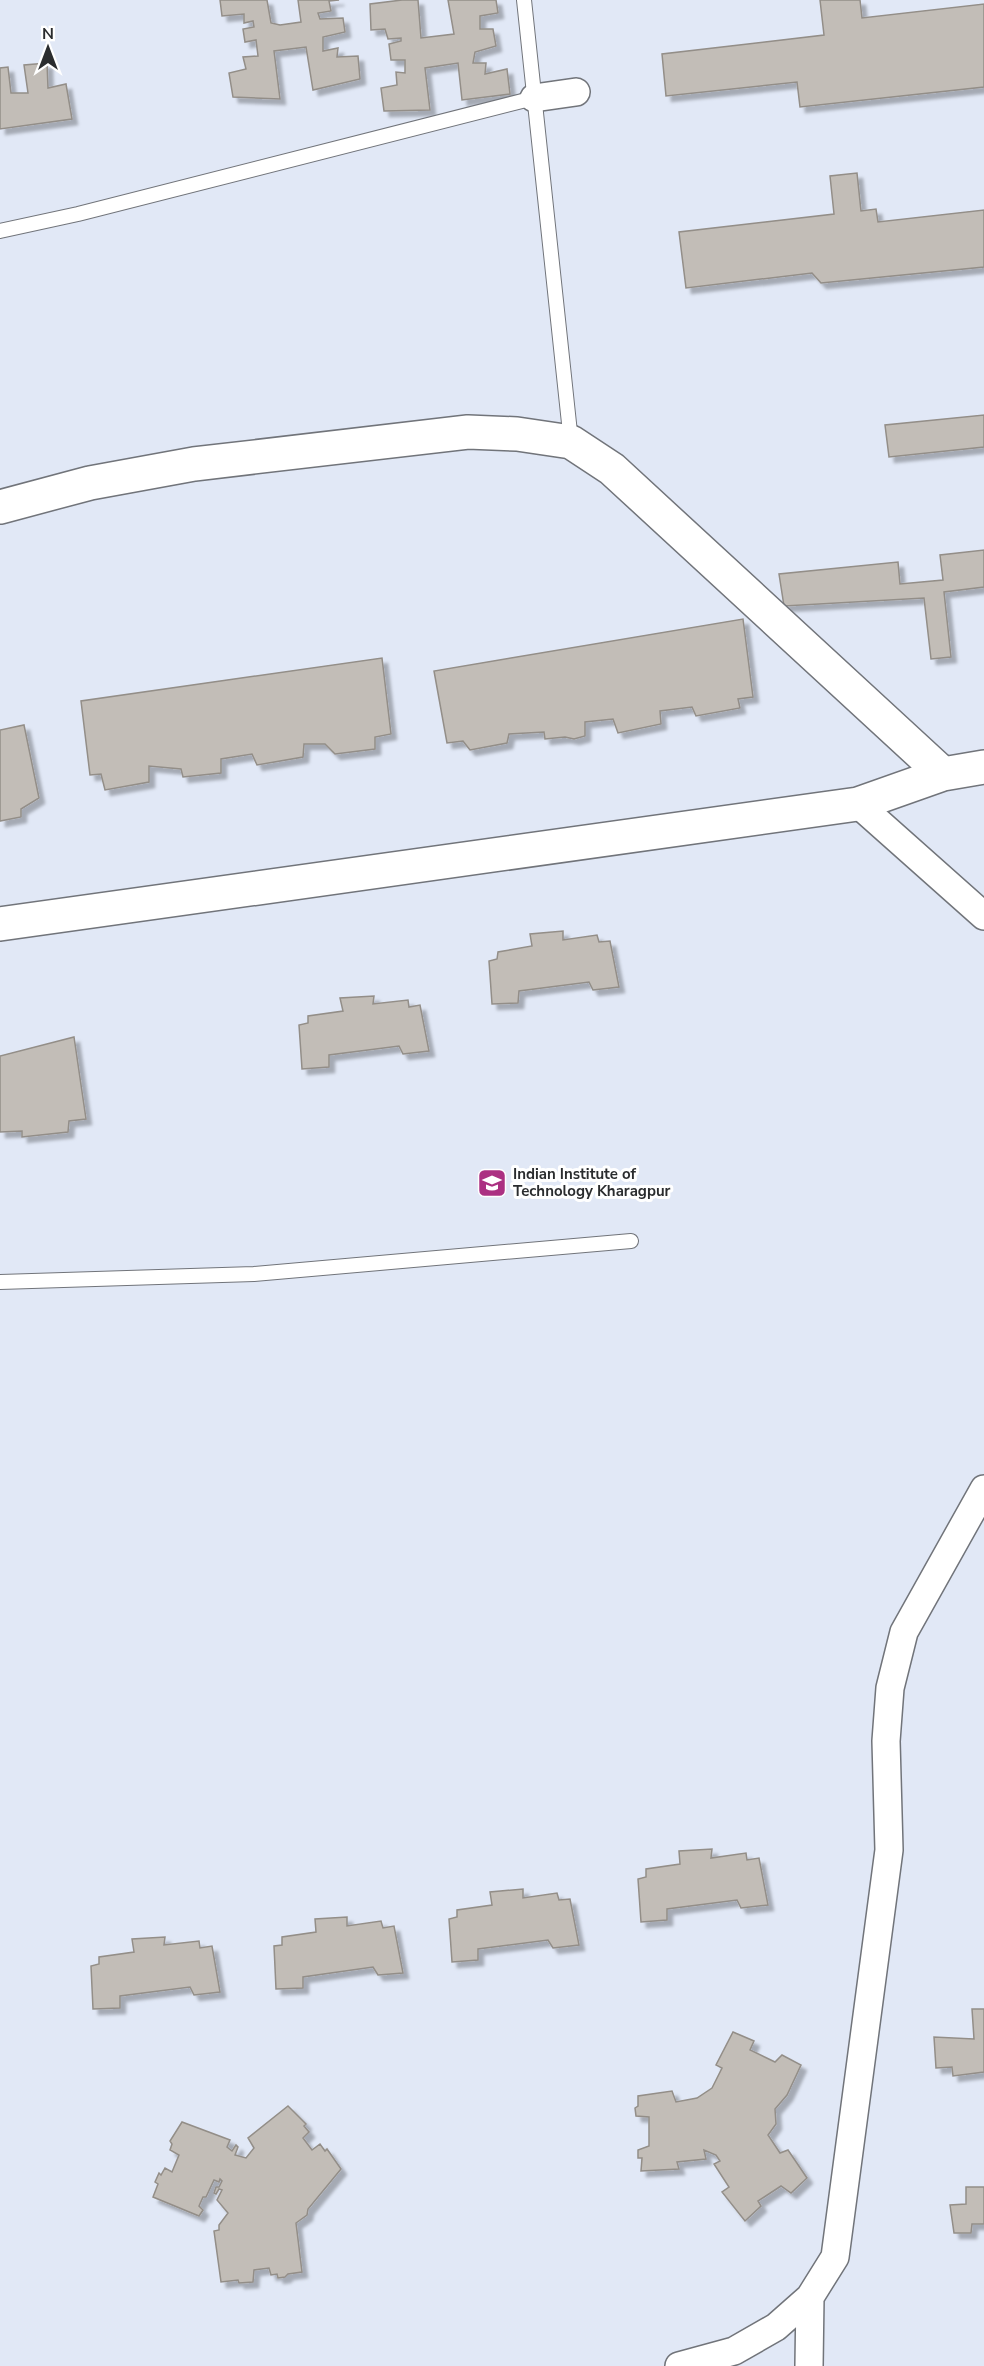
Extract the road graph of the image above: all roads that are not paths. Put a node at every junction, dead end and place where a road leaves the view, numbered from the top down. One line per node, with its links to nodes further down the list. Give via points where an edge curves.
1 (524, 0): 3 (lane)
2 (576, 92): 3 (street)
3 (534, 98): 4 (lane); 5 (lane)
4 (0, 231)
5 (571, 442): 6 (street, via 468,432 194,464 90,483); 8 (street, via 612,469)
6 (0, 507)
7 (984, 767): 8 (street)
8 (943, 774): 9 (street)
9 (858, 804): 10 (street); 11 (street)
10 (984, 916)
11 (0, 924)
12 (631, 1240): 13 (lane, via 254,1274)
13 (0, 1282)
14 (984, 1489): 15 (street, via 904,1632 890,1688 886,1741 889,1850 848,2166 835,2257)
15 (810, 2297): 16 (street, via 776,2328 734,2351); 17 (street)
16 (679, 2366)
17 (809, 2366)

